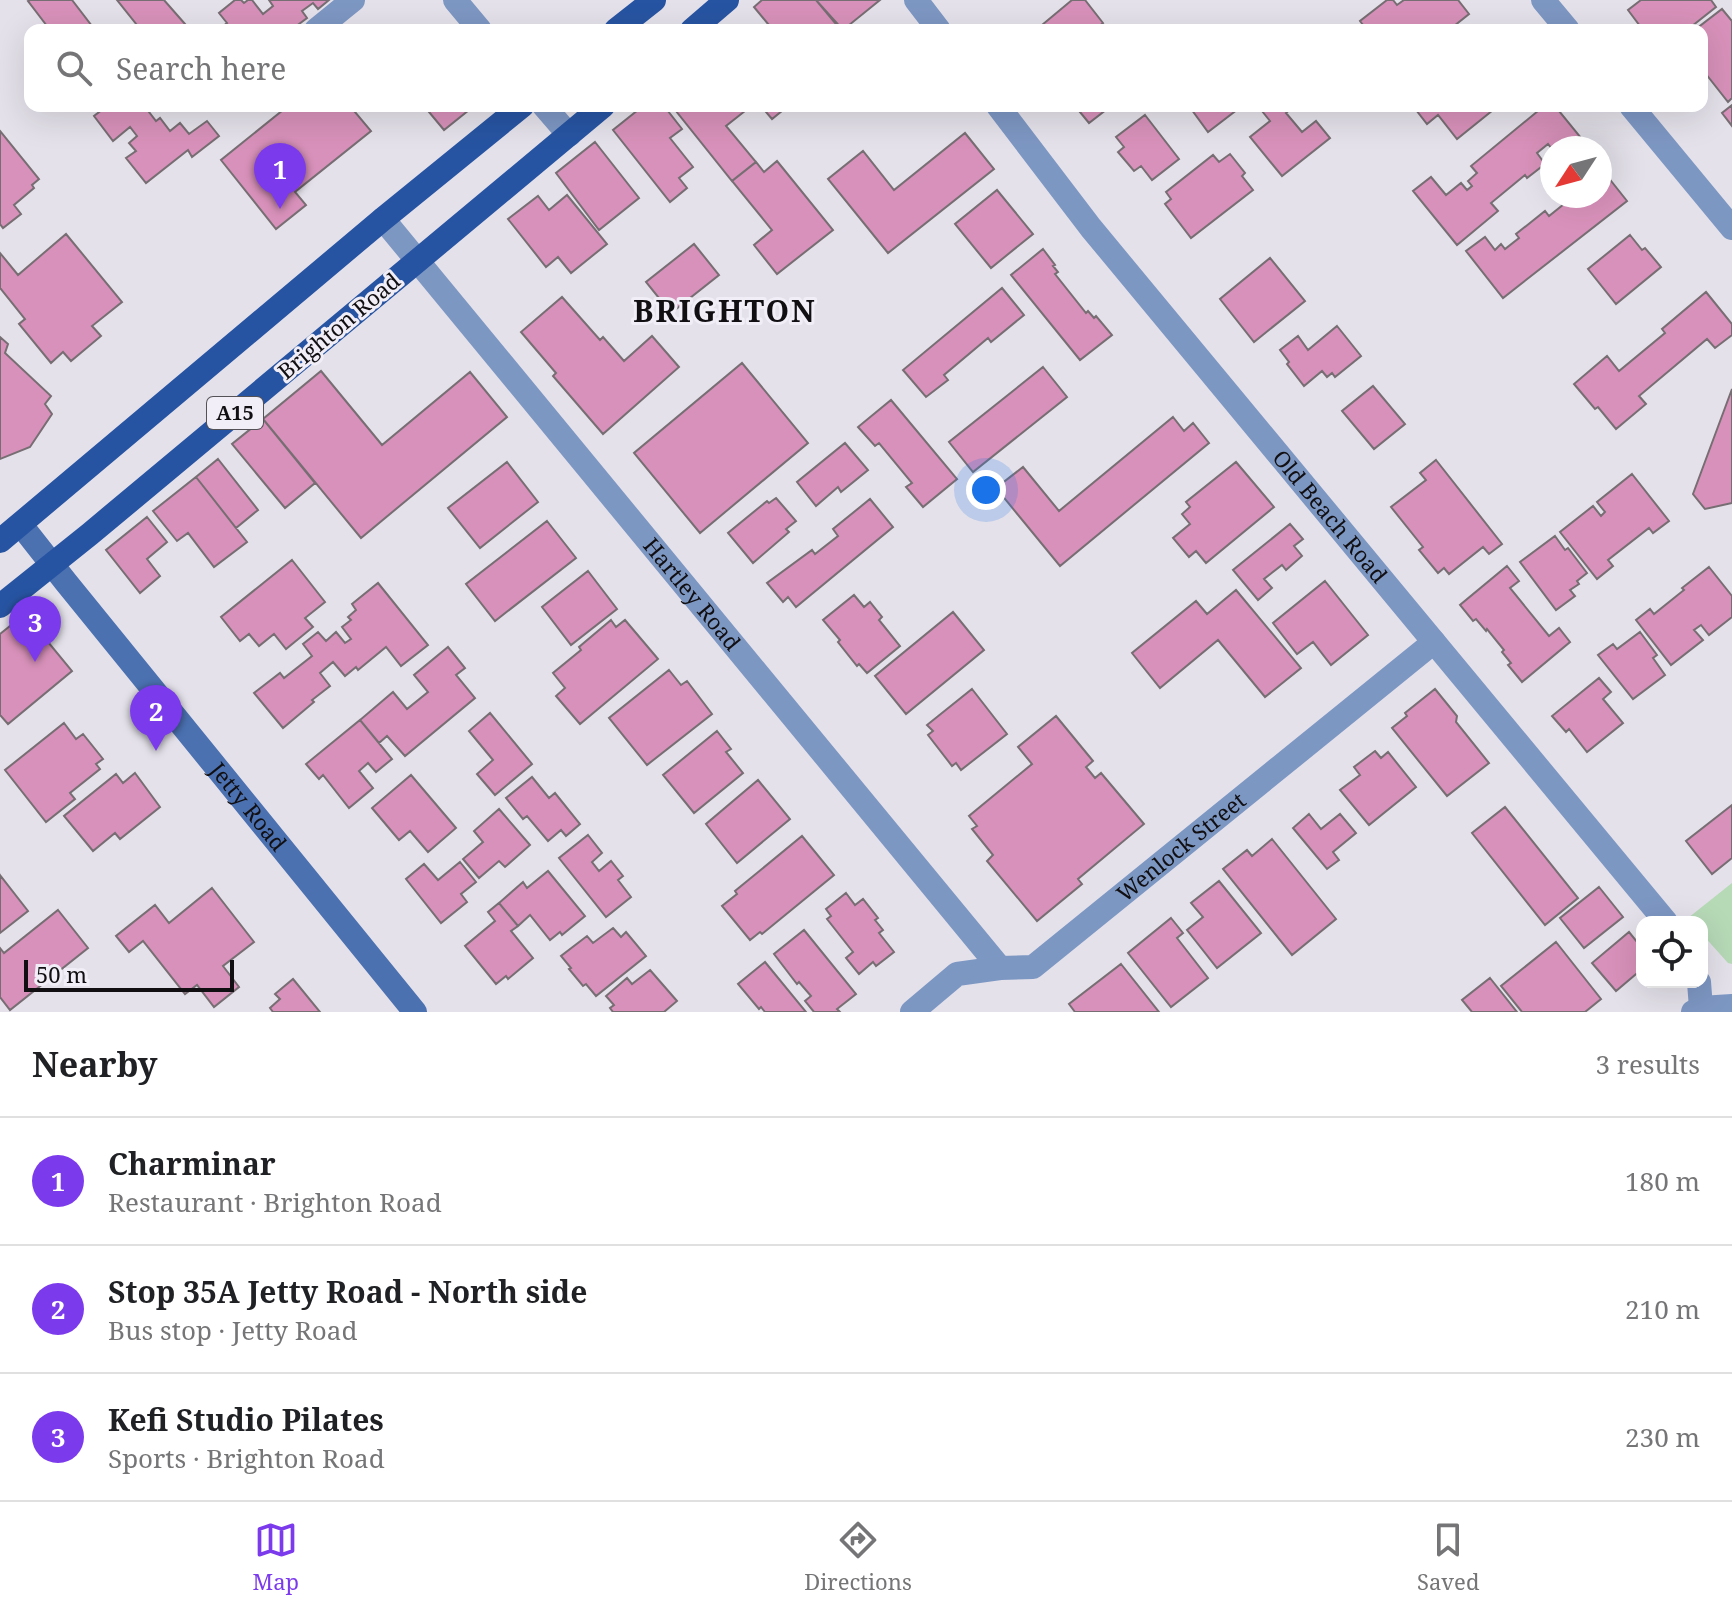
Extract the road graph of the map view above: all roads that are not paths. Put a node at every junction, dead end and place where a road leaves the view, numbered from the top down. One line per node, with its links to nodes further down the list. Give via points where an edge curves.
1 (353, 0): 7 (street)
2 (455, 0): 8 (street)
3 (654, 0): 9 (main road)
4 (727, 0): 10 (main road)
5 (916, 0): 11 (street)
6 (1543, 0): 12 (street)
7 (323, 24)
8 (475, 24)
9 (624, 24)
10 (699, 24)
11 (934, 24)
12 (1563, 24)
13 (515, 112): 19 (main road, A15)
14 (549, 112): 18 (street)
15 (596, 112): 18 (main road, Brighton Road / A15)
16 (1003, 112): 26 (street, Old Beach Road, via 1091,228)
17 (1636, 112): 20 (street)
18 (569, 135): 21 (main road, Brighton Road / A15)
19 (383, 219): 21 (street, Hartley Road); 22 (main road, A15)
20 (1732, 228)
21 (417, 260): 24 (main road, Brighton Road / A15); 28 (street, Hartley Road)
22 (21, 525): 23 (main road, A15); 24 (street, Jetty Road)
23 (0, 541)
24 (52, 565): 25 (main road, Brighton Road / A15); 32 (street, Jetty Road)
25 (0, 606)
26 (1434, 642): 27 (street, Old Beach Road); 28 (street, Wenlock Street, via 1033,967)
27 (1661, 916)
28 (1000, 968): 33 (street, Wenlock Street, via 957,974)
29 (1699, 988): 31 (street)
30 (1732, 1006): 31 (street)
31 (1697, 1010)
32 (415, 1012)
33 (912, 1012)

